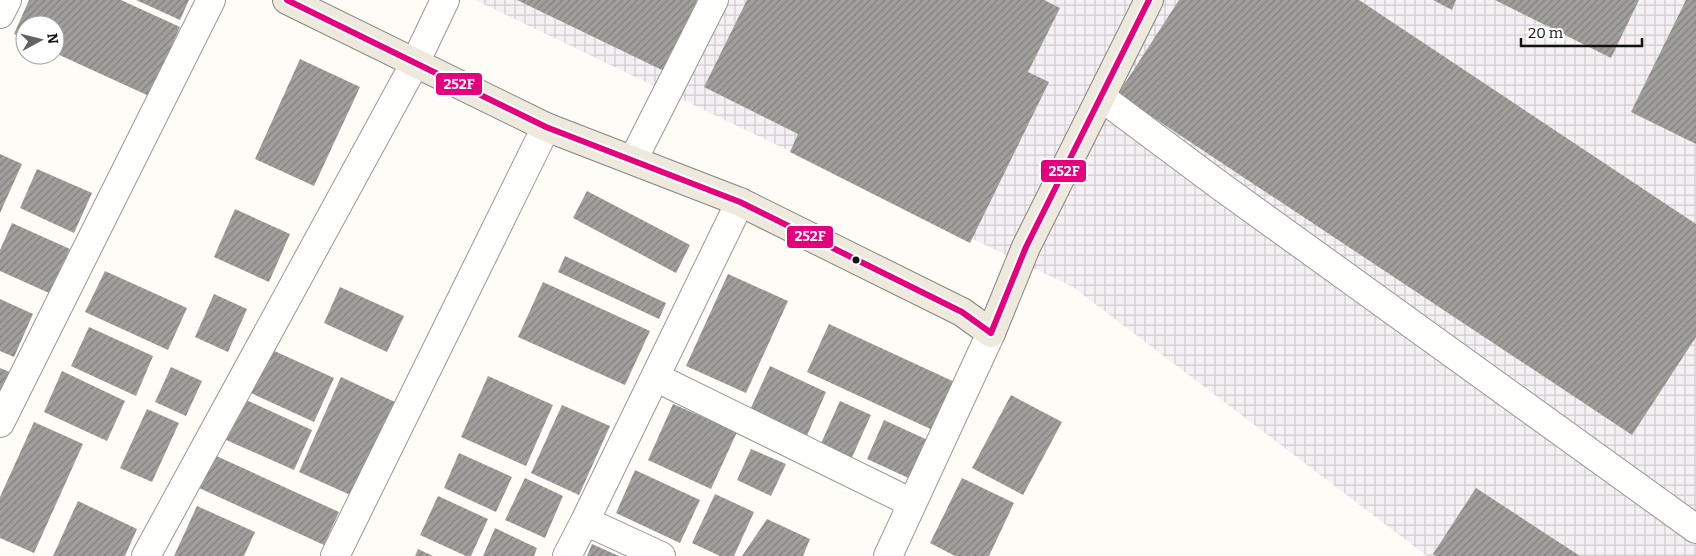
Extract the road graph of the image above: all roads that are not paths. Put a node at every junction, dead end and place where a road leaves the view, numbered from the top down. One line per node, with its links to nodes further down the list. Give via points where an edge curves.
1 (7, 0): 7 (street)
2 (211, 0): 15 (street)
3 (287, 0): 8 (main road)
4 (446, 0): 8 (street)
5 (714, 0): 11 (street)
6 (1149, 0): 9 (main road)
7 (0, 14)
8 (415, 63): 10 (main road); 19 (street)
9 (1101, 97): 13 (main road, via 1026,247); 18 (street, via 1219,186)
10 (546, 127): 11 (main road); 20 (street)
11 (633, 160): 12 (main road)
12 (740, 202): 13 (main road, via 962,312); 14 (street)
13 (991, 333): 16 (street)
14 (655, 377): 16 (street); 17 (street)
15 (0, 423)
16 (912, 503): 23 (street)
17 (585, 521): 21 (street); 22 (street)
18 (1696, 530)
19 (146, 556)
20 (335, 556)
21 (567, 556)
22 (661, 556)
23 (888, 556)

